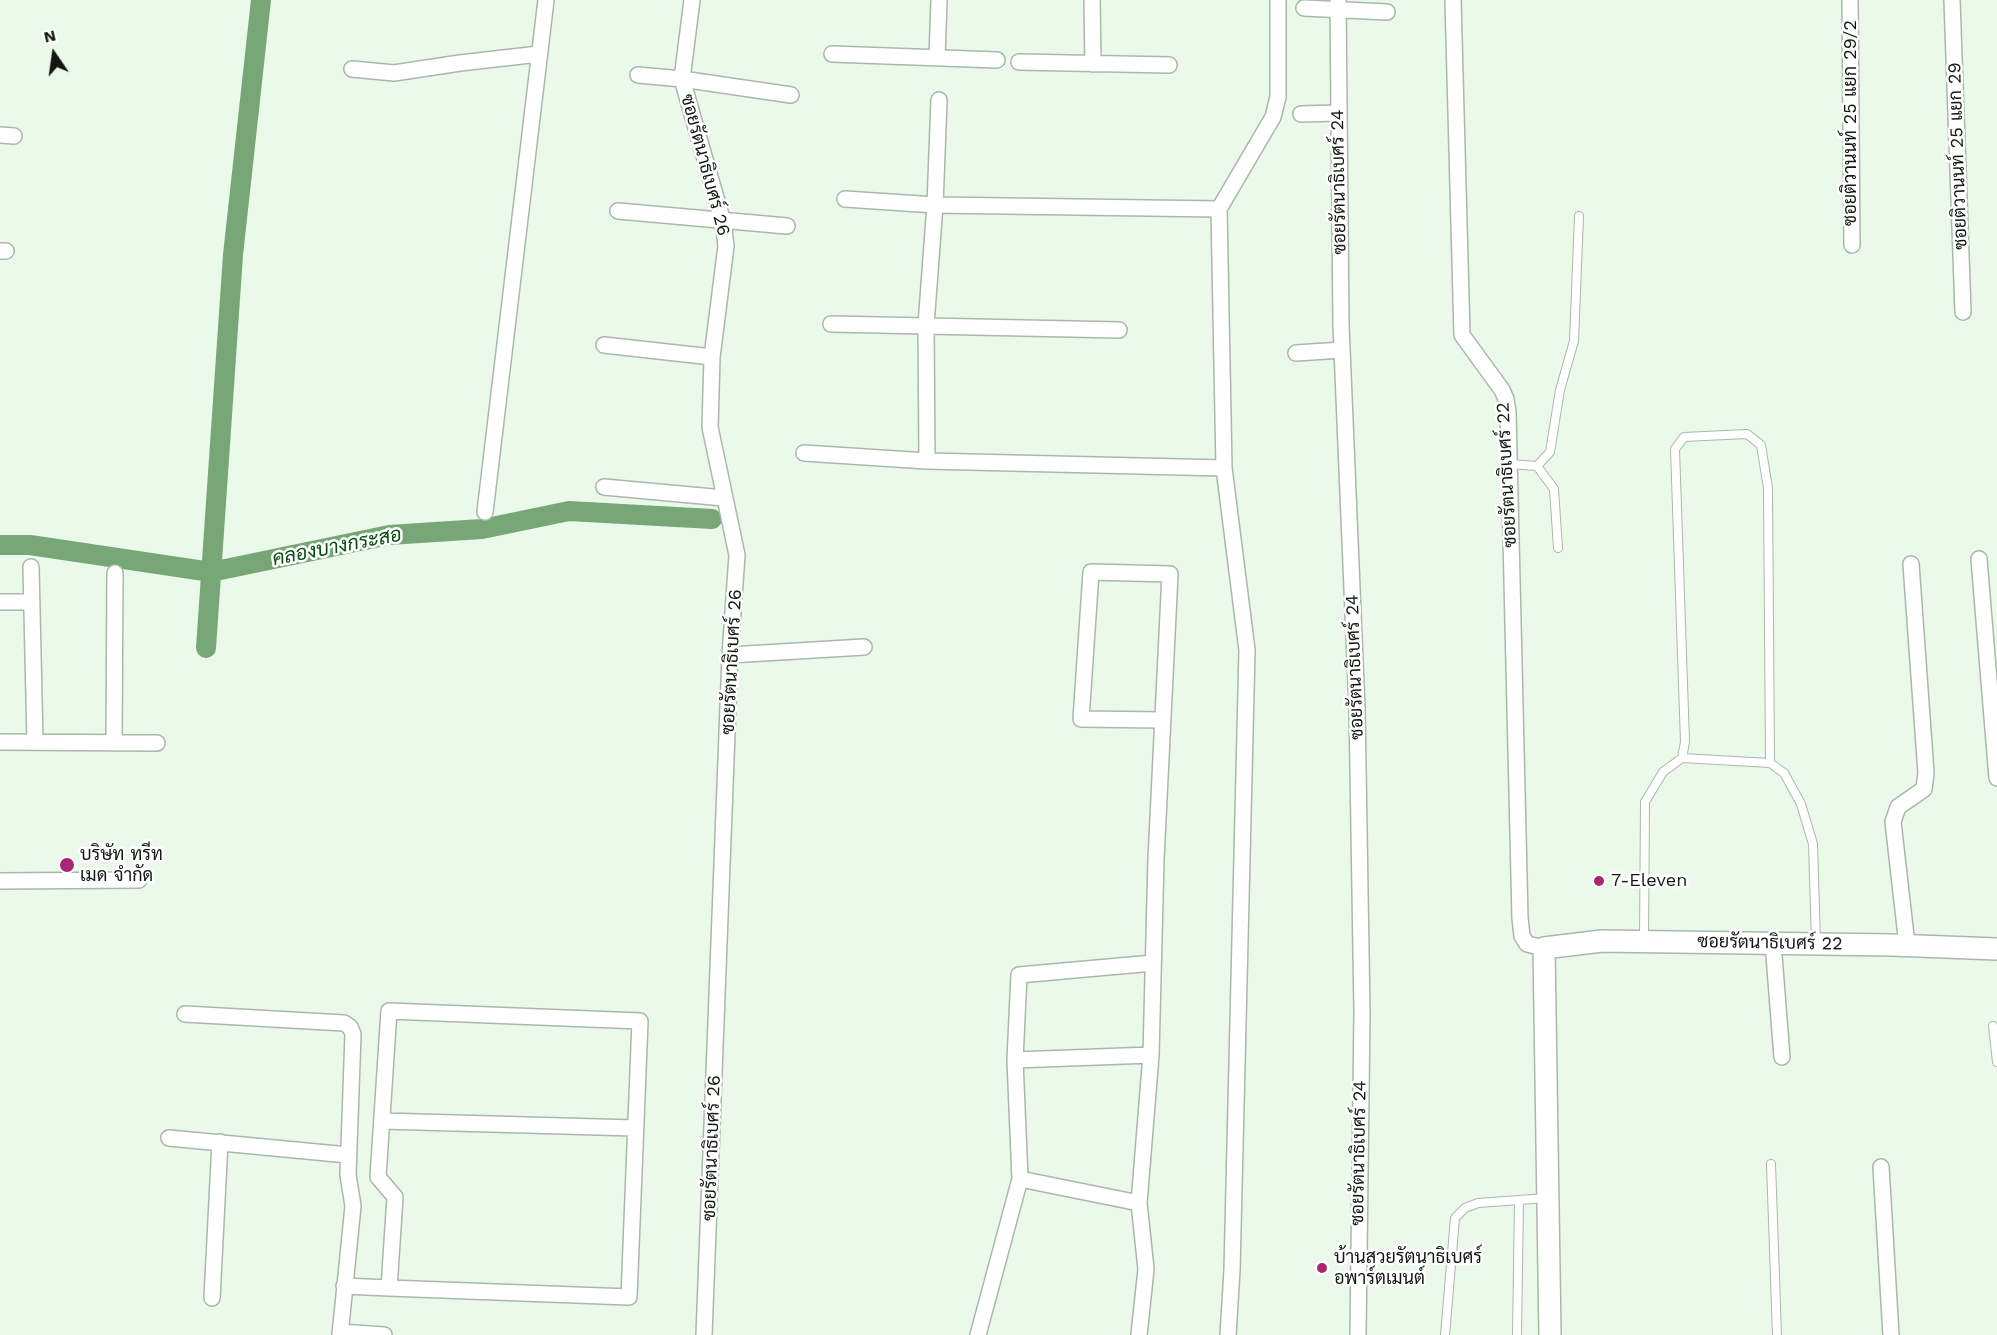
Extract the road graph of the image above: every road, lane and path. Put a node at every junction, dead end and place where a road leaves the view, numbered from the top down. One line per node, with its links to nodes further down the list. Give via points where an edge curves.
1 (546, 0): 12 (street)
2 (692, 0): 21 (street, ซอยรัตนาธิเบศร์ 26)
3 (939, 0): 14 (street)
4 (1092, 0): 17 (street)
5 (1278, 0): 28 (street, via 1278,97 1273,117)
6 (1453, 0): 44 (street, ซอยรัตนาธิเบศร์ 22, via 1462,335 1506,399)
7 (1850, 0): 33 (street, ซอยติวานนท์ 25 แยก 29/2)
8 (1952, 0): 34 (street, ซอยติวานนท์ 25 แยก 29)
9 (1338, 4): 10 (street); 11 (street); 24 (street, ซอยรัตนาธิเบศร์ 24)
10 (1304, 8)
11 (1387, 12)
12 (539, 54): 19 (street, via 394,73); 49 (street)
13 (832, 54): 14 (street)
14 (938, 58): 15 (street)
15 (997, 60)
16 (1019, 62): 17 (street)
17 (1093, 64): 18 (street)
18 (1169, 65)
19 (352, 69)
20 (638, 75): 21 (street)
21 (682, 79): 22 (street); 31 (street, ซอยรัตนาธิเบศร์ 26)
22 (791, 95)
23 (939, 100): 27 (street)
24 (1338, 113): 25 (street); 39 (street, ซอยรัตนาธิเบศร์ 24)
25 (1301, 114)
26 (845, 199): 27 (street)
27 (935, 205): 28 (street); 36 (street)
28 (1219, 209): 46 (street)
29 (618, 212): 31 (street)
30 (1580, 216): 45 (lane, via 1574,341 1560,390 1550,452)
31 (723, 222): 32 (street); 41 (street, ซอยรัตนาธิเบศร์ 26, via 726,246)
32 (787, 226)
33 (1852, 245)
34 (1963, 312)
35 (831, 324): 36 (street)
36 (926, 325): 37 (street); 43 (street)
37 (1119, 330)
38 (604, 345): 41 (street)
39 (1342, 350): 40 (street); 102 (street, ซอยรัตนาธิเบศร์ 24, via 1357,732 1362,1013)
40 (1296, 353)
41 (712, 357): 48 (street, ซอยรัตนาธิเบศร์ 26, via 710,427)
42 (804, 453): 43 (street)
43 (927, 461): 46 (street)
44 (1509, 464): 45 (lane); 73 (street, ซอยรัตนาธิเบศร์ 22, via 1520,918 1527,944)
45 (1537, 466): 50 (lane, via 1554,489)
46 (1224, 468): 101 (street, via 1247,650 1233,1270)
47 (604, 487): 48 (street)
48 (724, 498): 58 (street, ซอยรัตนาธิเบศร์ 26, via 737,555)
49 (485, 512)
50 (1558, 548)
51 (1979, 559): 66 (street)
52 (1911, 564): 72 (street, via 1926,773 1924,789 1898,807 1893,822)
53 (31, 567): 56 (street)
54 (115, 573): 62 (street)
55 (0, 602): 56 (street)
56 (32, 602): 61 (street)
57 (864, 647): 58 (street)
58 (730, 655): 98 (street, ซอยรัตนาธิเบศร์ 26)
59 (1162, 720): 59 (street, via 1170,574 1090,572 1081,719); 75 (street)
60 (0, 742): 61 (street)
61 (35, 742): 62 (street)
62 (114, 743): 63 (street)
63 (157, 743)
64 (1682, 758): 65 (lane); 65 (lane, via 1675,449 1684,437 1747,434 1761,445 1768,488); 69 (lane, via 1663,772 1645,802)
65 (1770, 763): 71 (lane, via 1784,773 1796,794 1813,843)
66 (1997, 778)
67 (140, 880): 68 (street)
68 (0, 881)
69 (1644, 942): 70 (street, ซอยรัตนาธิเบศร์ 22); 73 (street, ซอยรัตนาธิเบศร์ 22, via 1602,941)
70 (1773, 943): 71 (street, ซอยรัตนาธิเบศร์ 22); 79 (street)
71 (1816, 944): 72 (street, ซอยรัตนาธิเบศร์ 22)
72 (1907, 945): 74 (street, ซอยรัตนาธิเบศร์ 22)
73 (1544, 948): 90 (street)
74 (1997, 949)
75 (1153, 963): 78 (street); 80 (street, via 1019,975)
76 (185, 1014): 86 (street, via 344,1023 350,1027 353,1034)
77 (1993, 1026): 81 (lane)
78 (1151, 1054): 80 (street); 92 (street)
79 (1782, 1057)
80 (1015, 1060): 89 (street)
81 (1997, 1062)
82 (381, 1121): 83 (street); 83 (street, via 389,1011 640,1021); 94 (street, via 378,1177 395,1197)
83 (635, 1128): 94 (street, via 628,1297)
84 (169, 1138): 85 (street)
85 (220, 1142): 86 (street); 95 (street)
86 (348, 1155): 93 (street, via 353,1206)
87 (1771, 1164): 106 (lane)
88 (1881, 1167): 107 (street)
89 (1020, 1179): 92 (street); 99 (street)
90 (1548, 1197): 91 (lane); 105 (street)
91 (1519, 1200): 103 (lane, via 1478,1203 1455,1218); 104 (lane)
92 (1138, 1203): 100 (street, via 1146,1269)
93 (344, 1286): 94 (street); 96 (street)
94 (388, 1288)
95 (212, 1298)
96 (340, 1333): 97 (street)
97 (384, 1335)
98 (704, 1335)
99 (978, 1335)
100 (1139, 1335)
101 (1228, 1335)
102 (1358, 1335)
103 (1445, 1335)
104 (1517, 1335)
105 (1550, 1335)
106 (1777, 1335)
107 (1891, 1335)

